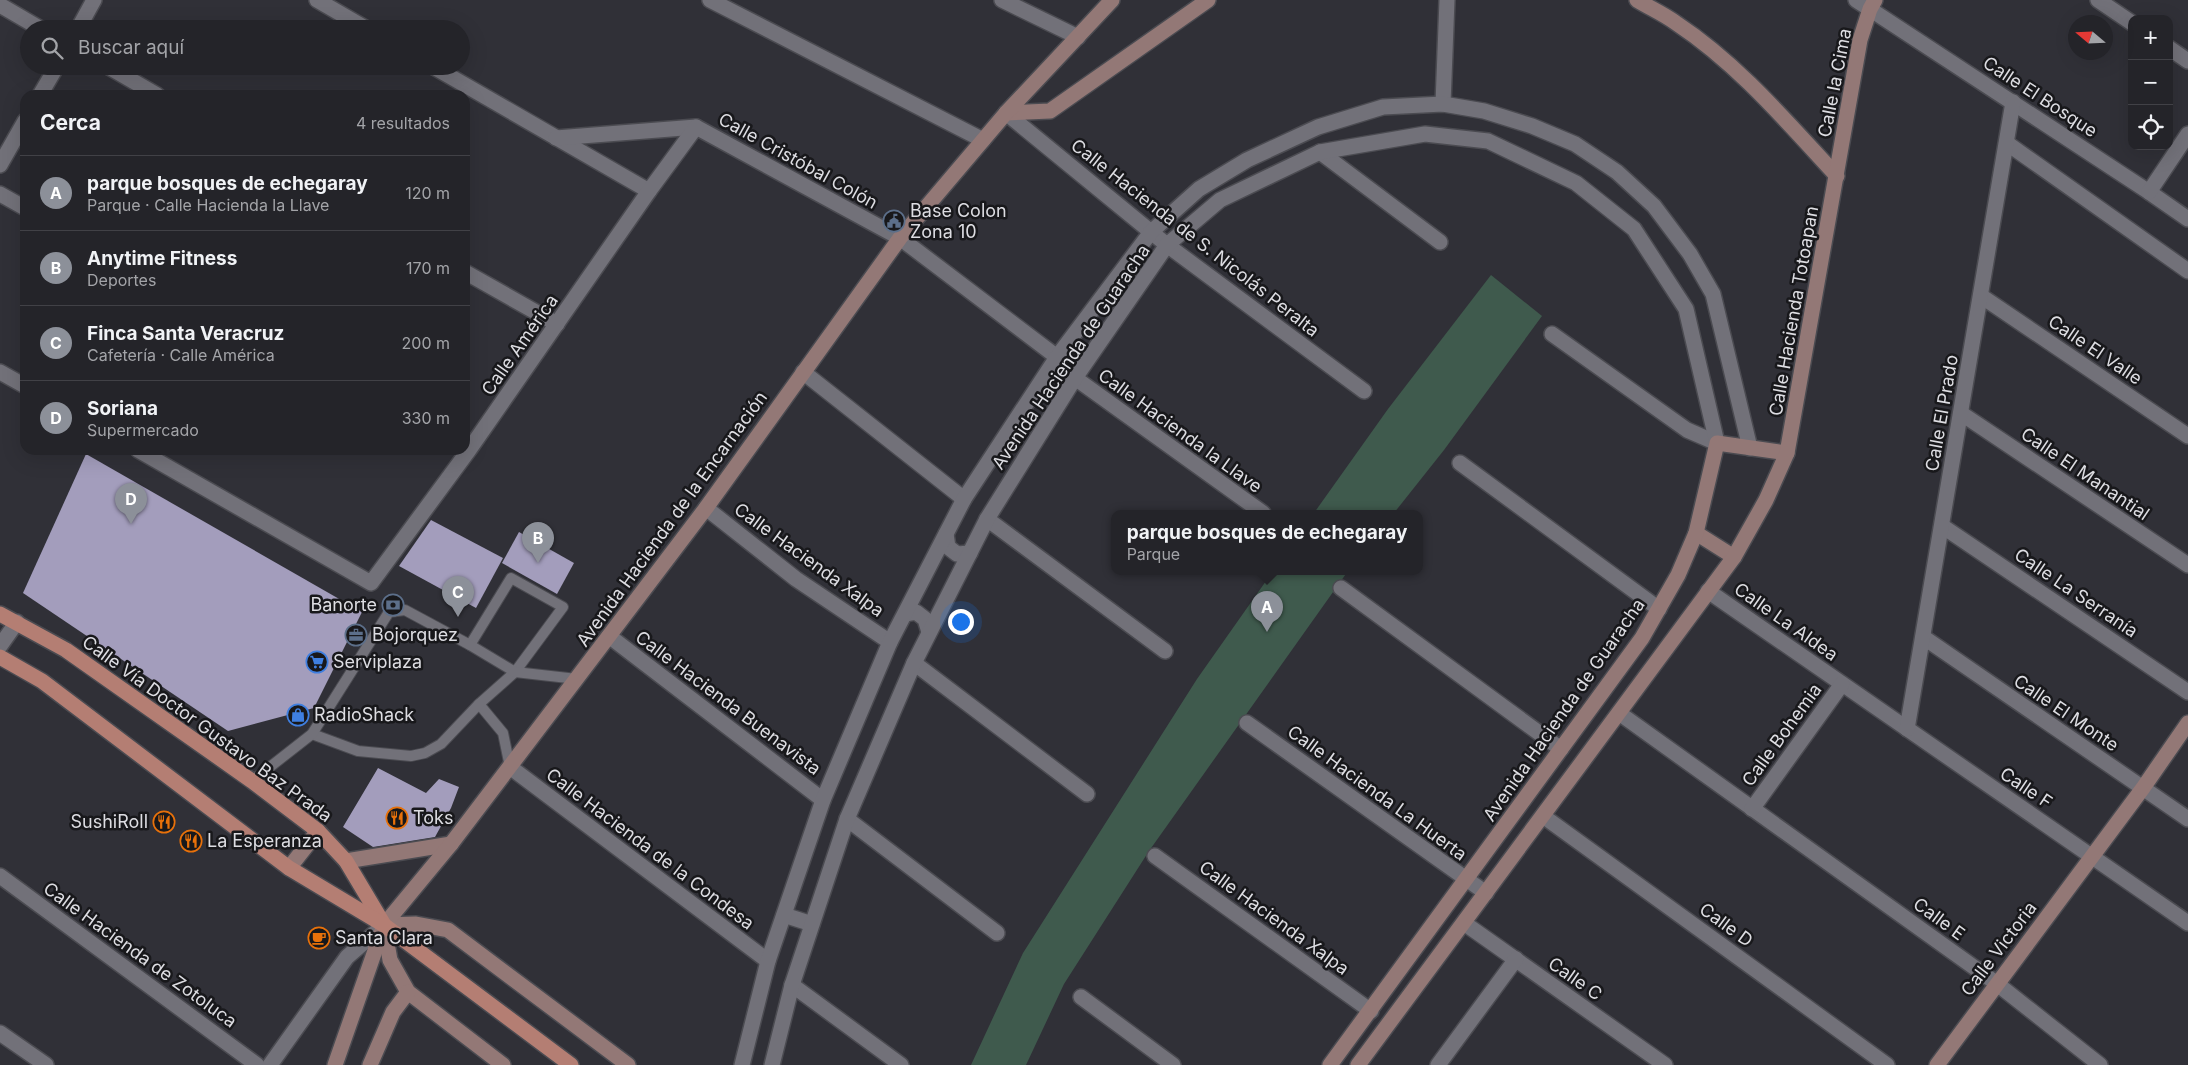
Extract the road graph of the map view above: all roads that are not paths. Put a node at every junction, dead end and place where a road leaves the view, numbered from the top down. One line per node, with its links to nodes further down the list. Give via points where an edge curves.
1 (94, 0): 15 (street)
2 (317, 0): 16 (street)
3 (710, 0): 32 (street)
4 (1002, 0): 17 (street)
5 (1112, 0): 17 (main road, Avenida Hacienda de la Encarnación)
6 (1208, 0): 27 (main road, via 1050,111)
7 (1447, 0): 26 (street)
8 (1636, 0): 36 (main road, via 1676,23 1715,52 1769,101)
9 (1856, 0): 12 (street)
10 (2098, 0): 13 (street)
11 (0, 5): 14 (street)
12 (1872, 5): 25 (street, Calle El Bosque); 36 (main road, Calle la Cima, via 1860,40)
13 (2128, 19)
14 (26, 20)
15 (83, 20)
16 (351, 20)
17 (1078, 37): 27 (main road, Avenida Hacienda de la Encarnación)
18 (2173, 51): 19 (street)
19 (2188, 61)
20 (51, 75): 23 (street)
21 (122, 75): 24 (street)
22 (448, 75): 31 (street)
23 (43, 90)
24 (148, 90)
25 (2014, 102): 33 (street, Calle El Prado); 38 (street, Calle El Bosque)
26 (1443, 104): 42 (street, Avenida Hacienda de Guaracha, via 1383,107 1318,127 1247,160 1200,190); 61 (street, Avenida Hacienda de Guaracha, via 1484,111 1575,144 1617,172 1654,206 1690,254 1713,294)
27 (1006, 114): 32 (main road, Avenida Hacienda de la Encarnación); 42 (street, Calle Hacienda de S. Nicolás Peralta)
28 (696, 127): 31 (street, Calle Cristóbal Colón); 37 (street, Calle América); 43 (street, Calle Cristóbal Colón)
29 (20, 130): 35 (street)
30 (2188, 134): 38 (street)
31 (556, 138): 37 (street)
32 (983, 140): 43 (main road, Avenida Hacienda de la Encarnación)
33 (2008, 144): 46 (street); 48 (street, Calle El Prado)
34 (1320, 152): 44 (street); 45 (street, Avenida Hacienda de Guaracha, via 1220,200); 59 (street, Avenida Hacienda de Guaracha, via 1424,134 1488,141 1576,183 1634,229 1686,309)
35 (0, 165)
36 (1837, 176): 62 (main road, Calle Hacienda Totoapan)
37 (649, 191): 49 (street, Calle América)
38 (2149, 192): 41 (street, Calle El Bosque)
39 (0, 194): 40 (street)
40 (20, 205)
41 (2188, 219)
42 (1151, 232): 45 (street, Calle Hacienda de S. Nicolás Peralta); 51 (street, Avenida Hacienda de Guaracha)
43 (900, 238): 51 (street); 53 (main road, Avenida Hacienda de la Encarnación)
44 (1440, 242)
45 (1167, 245): 54 (street, Avenida Hacienda de Guaracha); 56 (street, Calle Hacienda de S. Nicolás Peralta)
46 (2188, 271)
47 (470, 275): 49 (street)
48 (1981, 296): 57 (street, Calle El Prado); 58 (street, Calle El Valle)
49 (557, 324): 60 (street, Calle América)
50 (1552, 334): 59 (street, via 1687,430)
51 (1057, 357): 66 (street, Avenida Hacienda de Guaracha)
52 (0, 372): 55 (street)
53 (803, 372): 66 (street); 67 (main road, Avenida Hacienda de la Encarnación)
54 (1075, 378): 68 (street, Calle Hacienda la Llave); 69 (street, Avenida Hacienda de Guaracha)
55 (20, 383)
56 (1364, 390)
57 (1962, 414): 70 (street, Calle El Prado); 75 (street, Calle El Manantial)
58 (2188, 436)
59 (1717, 443): 61 (main road); 71 (main road, Avenida Hacienda de Guaracha)
60 (470, 445)
61 (1750, 448): 62 (main road)
62 (1787, 453): 74 (main road, via 1766,500)
63 (147, 455): 64 (street, Calle América, via 371,582)
64 (463, 455)
65 (1460, 463): 78 (street)
66 (964, 499): 72 (street, Avenida Hacienda de Guaracha)
67 (706, 508): 83 (main road, Avenida Hacienda de la Encarnación); 86 (street, Calle Hacienda Xalpa, via 796,579)
68 (1260, 510)
69 (987, 519): 73 (street, Avenida Hacienda de Guaracha); 89 (street)
70 (1942, 526): 84 (street, Calle El Prado); 96 (street, Calle La Serranía)
71 (1696, 533): 74 (main road); 78 (main road, Avenida Hacienda de Guaracha)
72 (946, 534): 73 (street, via 948,547 957,554); 80 (street, Avenida Hacienda de Guaracha)
73 (970, 552): 82 (street, Avenida Hacienda de Guaracha)
74 (1734, 557): 77 (main road)
75 (2188, 565)
76 (1341, 588): 103 (street)
77 (1708, 591): 90 (main road); 95 (street, Calle La Aldea)
78 (1659, 609): 85 (main road, Avenida Hacienda de Guaracha)
79 (0, 614): 81 (main road, Calle Vía Doctor Gustavo Baz Prada)
80 (905, 614): 82 (street, via 916,612 925,618); 86 (street, Avenida Hacienda de Guaracha)
81 (17, 622): 88 (street); 105 (main road, Calle Vía Doctor Gustavo Baz Prada, via 66,650)
82 (929, 632): 92 (street, Avenida Hacienda de Guaracha)
83 (609, 636): 94 (main road, Avenida Hacienda de la Encarnación); 108 (street, Calle Hacienda Buenavista)
84 (1923, 637): 101 (street, Calle El Prado); 106 (street, Calle El Monte)
85 (1642, 638): 90 (main road); 103 (main road, Avenida Hacienda de Guaracha)
86 (890, 642): 108 (street, Avenida Hacienda de Guaracha)
87 (470, 645): 93 (lane); 93 (lane, via 511,578 564,606); 102 (lane, via 405,610 389,612)
88 (0, 646)
89 (1165, 651)
90 (1663, 653): 98 (main road)
91 (0, 657): 118 (main road, Calle Vía Doctor Gustavo Baz Prada, via 42,681)
92 (914, 663): 107 (street); 111 (street, Avenida Hacienda de Guaracha)
93 (515, 672): 94 (lane); 97 (lane)
94 (577, 679): 104 (main road, Avenida Hacienda de la Encarnación)
95 (1842, 684): 101 (street, Calle F); 109 (street, Calle Bohemia)
96 (2188, 692)
97 (479, 704): 102 (lane, via 441,744 411,756 358,751); 104 (lane, via 504,733)
98 (1618, 713): 109 (street, Calle E); 110 (main road)
99 (2188, 722): 106 (main road, Calle Victoria)
100 (1247, 723): 120 (street, Calle Hacienda La Huerta)
101 (1907, 729): 116 (street, Calle F)
102 (312, 734): 105 (lane)
103 (1561, 749): 120 (main road, Avenida Hacienda de Guaracha)
104 (510, 767): 114 (main road, Avenida Hacienda de la Encarnación); 129 (street, Calle Hacienda de la Condesa)
105 (252, 781): 113 (main road, Calle Vía Doctor Gustavo Baz Prada)
106 (2143, 788): 112 (street, Calle El Monte); 116 (main road, Calle Victoria)
107 (1087, 794)
108 (823, 800): 122 (street, Avenida Hacienda de Guaracha)
109 (1752, 809): 130 (street, Calle E)
110 (1543, 816): 121 (main road); 152 (street, Calle D)
111 (846, 819): 125 (street, Avenida Hacienda de Guaracha); 127 (street)
112 (2188, 819)
113 (318, 830): 117 (main road, Calle Vía Doctor Gustavo Baz Prada); 118 (main road)
114 (451, 844): 117 (main road); 126 (main road, Avenida Hacienda de la Encarnación)
115 (1155, 856): 134 (street, Calle Hacienda Xalpa)
116 (2092, 856): 124 (street, Calle F); 130 (main road, Calle Victoria)
117 (346, 861): 126 (main road, Calle Vía Doctor Gustavo Baz Prada)
118 (289, 868): 126 (main road, Calle Vía Doctor Gustavo Baz Prada)
119 (0, 876): 137 (street, Calle Hacienda de Zotoluca)
120 (1466, 879): 121 (street, Calle Hacienda La Huerta); 134 (main road, Avenida Hacienda de Guaracha)
121 (1486, 893): 123 (main road)
122 (784, 915): 125 (street); 129 (street, Avenida Hacienda de Guaracha)
123 (1464, 923): 128 (street, Calle C); 149 (main road)
124 (2188, 923)
125 (812, 924): 131 (street, Avenida Hacienda de Guaracha)
126 (384, 925): 132 (main road, Calle Vía Doctor Gustavo Baz Prada, via 390,960); 138 (street, Avenida Hacienda de la Encarnación, via 347,957); 139 (main road); 142 (main road, Calle Vía Doctor Gustavo Baz Prada); 143 (main road, via 416,924 448,930)
127 (997, 933)
128 (1516, 959): 150 (street); 151 (street, Calle C)
129 (768, 961): 144 (street, Avenida Hacienda de Guaracha)
130 (1996, 983): 153 (main road, Calle Victoria); 154 (street, Calle E)
131 (792, 985): 145 (street, Avenida Hacienda de Guaracha); 146 (street)
132 (408, 992): 140 (main road, via 393,1012); 141 (main road, Calle Vía Doctor Gustavo Baz Prada)
133 (1081, 997): 147 (street)
134 (1371, 1011): 148 (main road, Avenida Hacienda de Guaracha)
135 (0, 1033): 136 (street)
136 (46, 1065)
137 (258, 1065)
138 (270, 1065)
139 (335, 1065)
140 (370, 1065)
141 (503, 1065)
142 (570, 1065)
143 (628, 1065)
144 (742, 1065)
145 (772, 1065)
146 (901, 1065)
147 (1173, 1065)
148 (1330, 1065)
149 (1358, 1065)
150 (1438, 1065)
151 (1664, 1065)
152 (1887, 1065)
153 (1937, 1065)
154 (2100, 1065)

